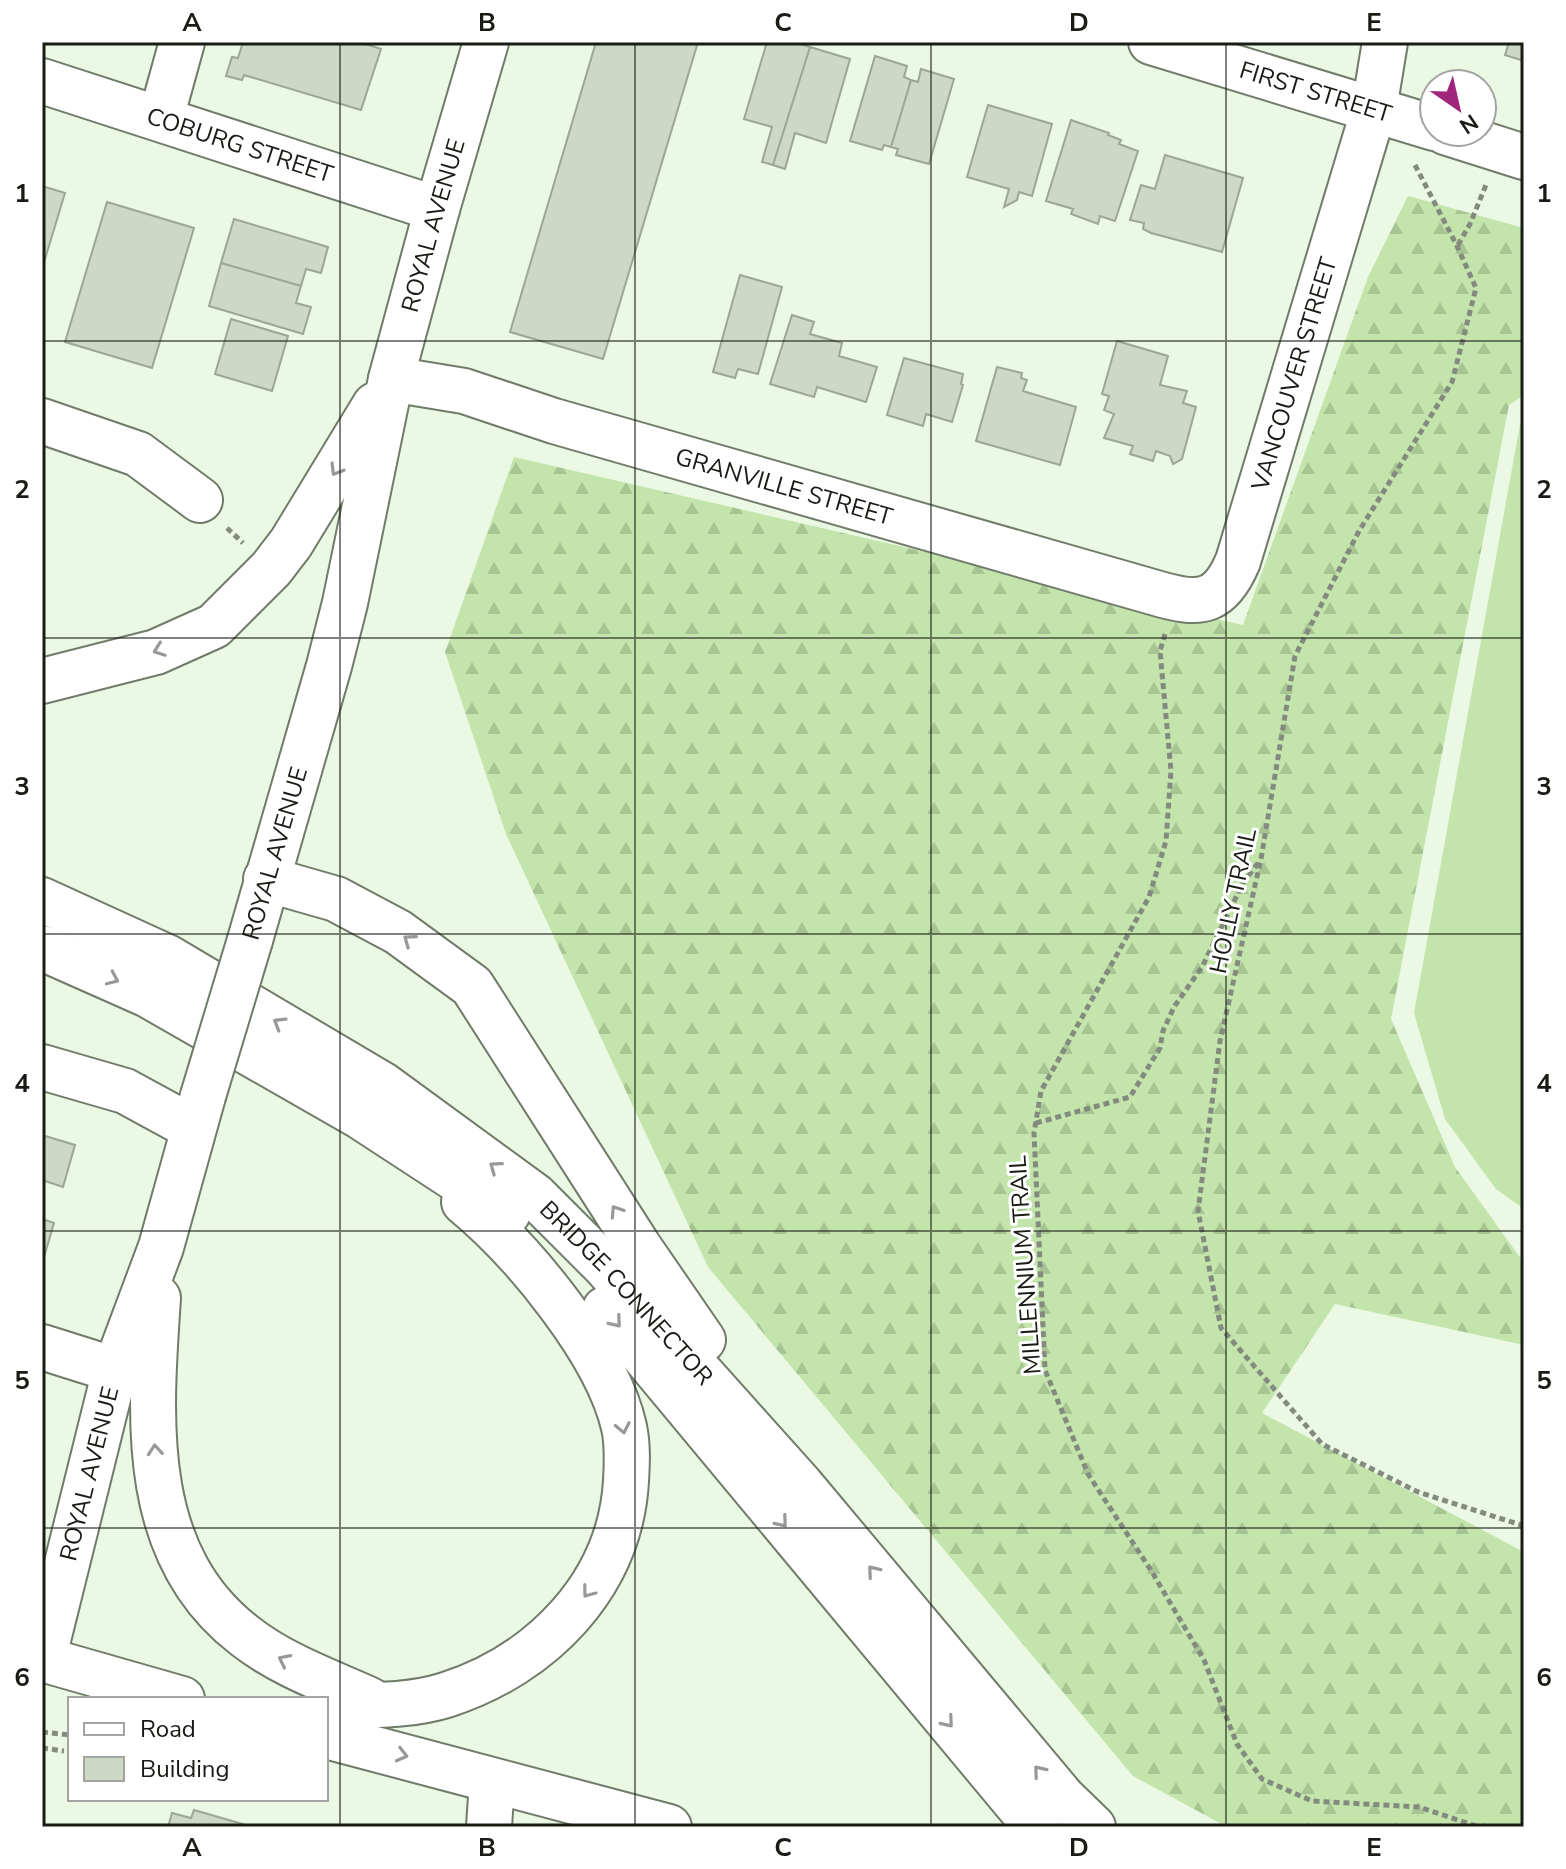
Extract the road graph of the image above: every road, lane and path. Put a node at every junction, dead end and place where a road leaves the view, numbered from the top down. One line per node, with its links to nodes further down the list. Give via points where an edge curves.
1 (182, 42): 7 (main road)
2 (486, 42): 13 (main road, ROYAL AVENUE)
3 (1151, 42): 6 (main road, FIRST STREET)
4 (1385, 42): 6 (main road)
5 (42, 81): 7 (main road, COBURG STREET)
6 (1374, 109): 8 (main road, FIRST STREET); 18 (main road, VANCOUVER STREET, via 1238,561 1231,578 1206,600)
7 (161, 118): 13 (main road, COBURG STREET)
8 (1418, 142)
9 (1425, 148): 14 (path, HOLLY TRAIL)
10 (1496, 148): 11 (main road)
11 (1524, 157)
12 (1486, 185): 14 (path)
13 (437, 209): 15 (main road, ROYAL AVENUE)
14 (1457, 246): 20 (path, HOLLY TRAIL, via 1476,288 1452,382 1359,531 1295,656)
15 (391, 379): 18 (main road, GRANVILLE STREET, via 464,391); 19 (main road, one-way to 19, via 291,543 214,626 156,652); 21 (main road, ROYAL AVENUE, via 345,603)
16 (42, 421): 17 (main road, via 138,454)
17 (200, 500)
18 (1177, 599): 27 (path, MILLENNIUM TRAIL, via 1160,651 1171,771 1166,841 1149,897 1041,1091)
19 (42, 681)
20 (1261, 859): 27 (path, via 1174,1007 1160,1048 1130,1097); 32 (path, HOLLY TRAIL, via 1220,1041 1198,1211 1221,1328 1322,1444 1418,1492)
21 (266, 879): 25 (main road, ROYAL AVENUE, bridge); 31 (main road, one-way to 21, via 639,1247 472,986 398,932 336,899)
22 (42, 900): 31 (main road, BRIDGE CONNECTOR, one-way to 22, via 605,1266 535,1196 383,1085 167,957)
23 (42, 948): 26 (main road, BRIDGE CONNECTOR, one-way to 26, via 148,995)
24 (42, 1067): 25 (main road)
25 (198, 1112): 28 (main road, ROYAL AVENUE)
26 (361, 1117): 35 (main road, one-way to 35, via 483,1218 522,1259 595,1357 613,1393 627,1458 611,1551 596,1582 553,1634 527,1656 475,1684 411,1703); 45 (main road, BRIDGE CONNECTOR, one-way to 45, via 501,1206 594,1296)
27 (1036, 1123): 47 (path, MILLENNIUM TRAIL, via 1045,1370 1088,1474 1204,1660 1237,1744 1262,1779 1312,1801 1419,1807)
28 (161, 1247): 30 (main road, ROYAL AVENUE); 35 (main road, one-way to 28, via 269,1653 244,1635 199,1587 178,1553 160,1493 153,1429)
29 (42, 1347): 30 (main road)
30 (115, 1370): 33 (main road, ROYAL AVENUE)
31 (801, 1485): 46 (main road, BRIDGE CONNECTOR, one-way to 31)
32 (1524, 1526)
33 (42, 1662): 34 (main road)
34 (174, 1697)
35 (380, 1704): 36 (main road)
36 (328, 1706)
37 (42, 1732): 38 (path)
38 (68, 1735)
39 (328, 1737): 42 (main road, one-way to 42)
40 (42, 1748): 41 (path)
41 (64, 1751)
42 (492, 1781): 43 (main road); 44 (main road)
43 (489, 1827)
44 (669, 1827)
45 (1036, 1827)
46 (1093, 1827)
47 (1479, 1827)

